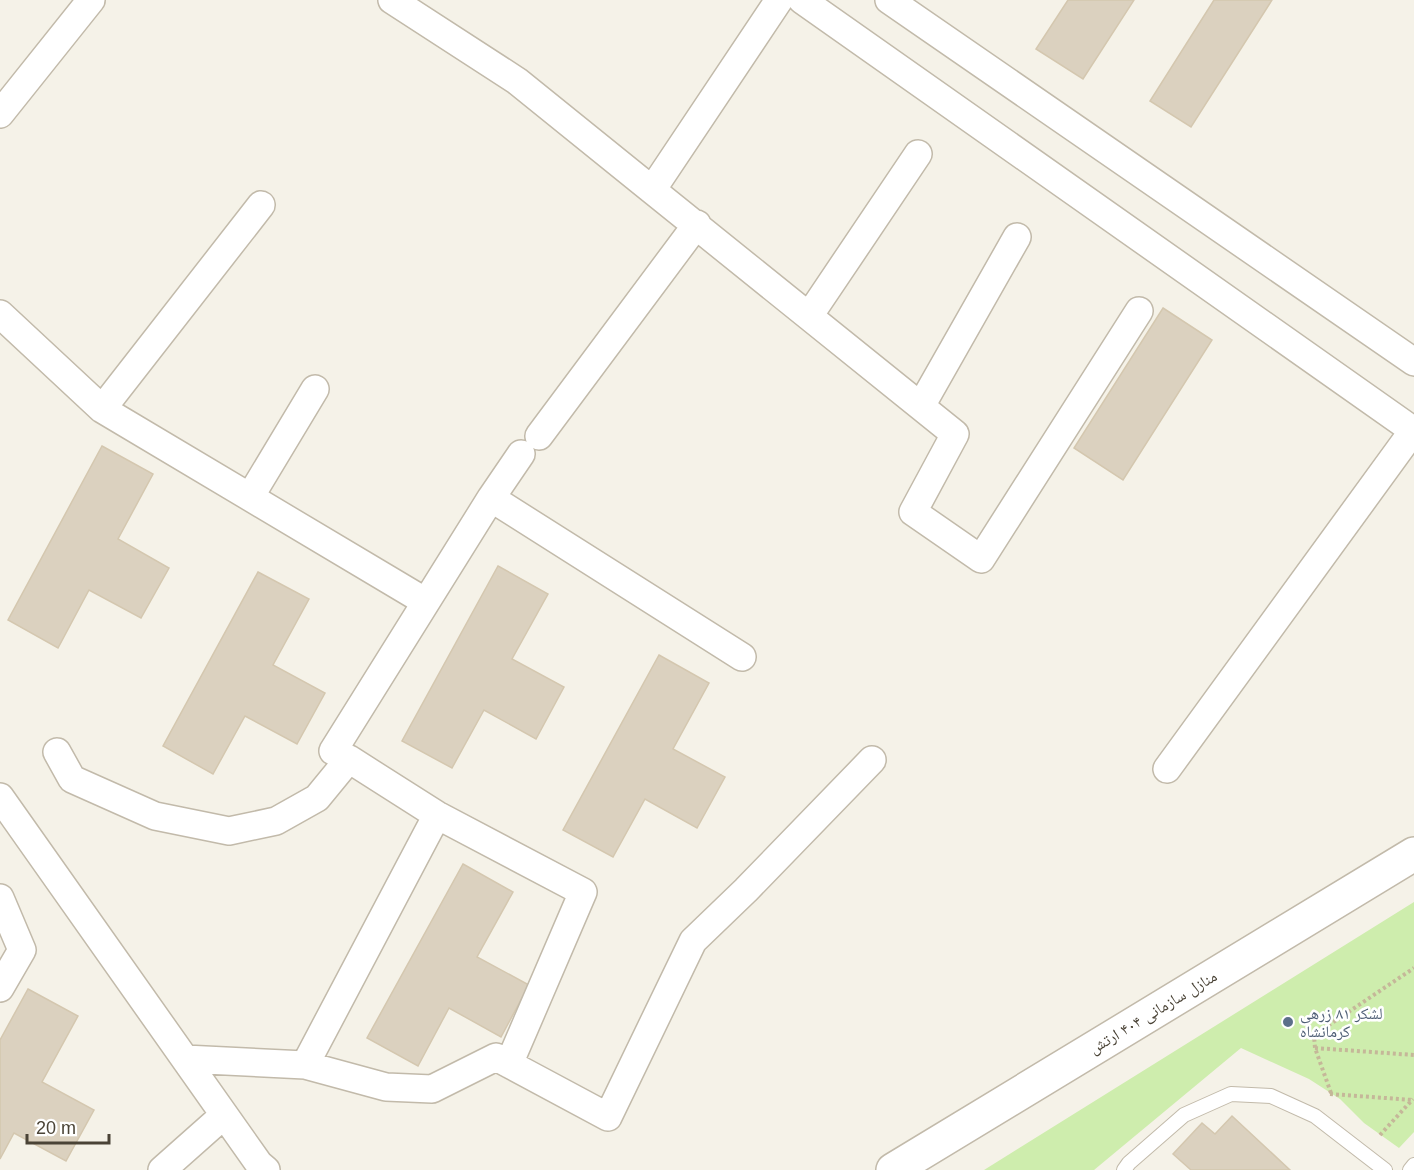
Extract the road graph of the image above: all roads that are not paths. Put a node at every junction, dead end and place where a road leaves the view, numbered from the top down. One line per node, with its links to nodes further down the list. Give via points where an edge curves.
1 (91, 0): 6 (street)
2 (392, 0): 8 (street, via 517,81)
3 (778, 0): 8 (street)
4 (802, 0): 19 (street)
5 (889, 0): 15 (street)
6 (0, 114)
7 (918, 154): 14 (street)
8 (652, 190): 10 (street)
9 (261, 205): 18 (street)
10 (697, 224): 14 (street); 21 (street)
11 (1017, 237): 17 (street)
12 (1138, 311): 17 (street, via 981,559 913,512 955,434)
13 (0, 314): 18 (street)
14 (808, 316): 17 (street)
15 (1414, 362)
16 (315, 389): 20 (street)
17 (921, 406)
18 (102, 409): 20 (street)
19 (1413, 431): 27 (street)
20 (250, 497): 22 (street)
21 (491, 498): 22 (street); 23 (street)
22 (426, 602): 25 (street, via 333,751)
23 (742, 657)
24 (57, 752): 25 (street, via 72,779 155,816 229,831 276,820 318,798)
25 (349, 759): 29 (street)
26 (872, 760): 34 (street, via 693,941 608,1117)
27 (1167, 769)
28 (0, 797): 33 (street)
29 (437, 815): 34 (street, via 583,892); 35 (street)
30 (1414, 854): 40 (street, منازل سازمانی ۴۰۴ ارتش)
31 (0, 898): 32 (street, via 22,950)
32 (0, 988)
33 (185, 1059): 35 (street); 36 (street)
34 (509, 1064): 35 (street, via 496,1057 432,1089 386,1087)
35 (305, 1065)
36 (224, 1115): 38 (street); 39 (street)
37 (1414, 1166): 43 (lane)
38 (162, 1170)
39 (266, 1170)
40 (893, 1170)
41 (1124, 1170): 42 (lane, via 1184,1115 1231,1094 1271,1096 1315,1116)
42 (1385, 1170)
43 (1410, 1170)

